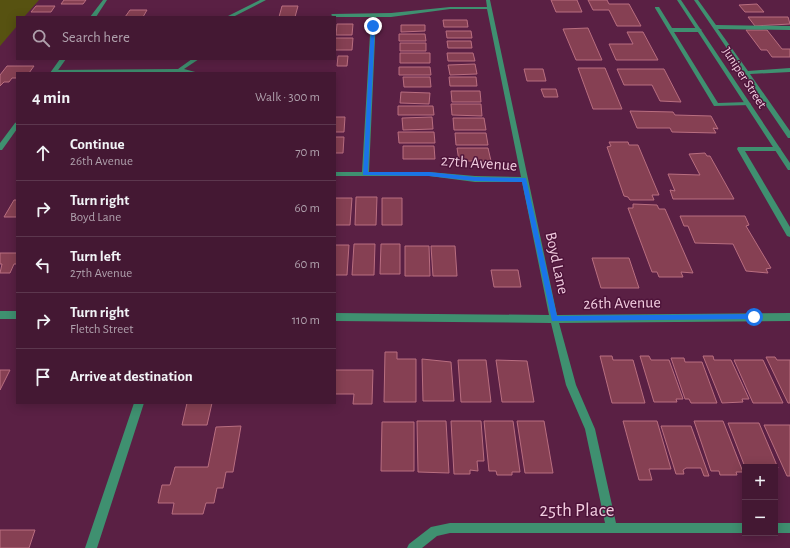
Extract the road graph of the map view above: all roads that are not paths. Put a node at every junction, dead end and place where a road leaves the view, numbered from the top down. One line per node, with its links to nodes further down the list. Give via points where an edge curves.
1 (105, 0): 10 (street)
2 (264, 0): 11 (street)
3 (488, 0): 6 (street, Boyd Lane)
4 (679, 0): 15 (street, Juniper Street)
5 (696, 0): 12 (street, Juniper Street)
6 (489, 8): 9 (street, via 450,8 408,14); 31 (street, Boyd Lane)
7 (657, 8): 14 (street)
8 (334, 15): 9 (street)
9 (374, 15): 30 (street)
10 (94, 16)
11 (231, 16)
12 (714, 27): 13 (street); 22 (street, Juniper Street)
13 (790, 28)
14 (671, 30): 15 (street); 23 (street, via 716,104)
15 (699, 30): 23 (street, Juniper Street)
16 (62, 60): 20 (street)
17 (195, 60): 19 (street)
18 (790, 70): 22 (street)
19 (176, 71): 20 (street); 21 (street)
20 (54, 72)
21 (194, 72)
22 (746, 73): 25 (street, Juniper Street)
23 (748, 104): 27 (street, Juniper Street)
24 (16, 125): 26 (street)
25 (790, 136)
26 (0, 148)
27 (778, 150): 28 (street, Juniper Street); 32 (street, via 740,150)
28 (790, 168)
29 (336, 174): 30 (street, 27th Avenue)
30 (365, 174): 31 (street, 27th Avenue, via 429,174 475,179)
31 (524, 180): 37 (street, Boyd Lane)
32 (790, 234)
33 (0, 315): 34 (street)
34 (16, 315)
35 (336, 317): 37 (street, 26th Avenue)
36 (790, 317): 37 (street, 26th Avenue)
37 (554, 319): 39 (street, Boyd Lane, via 571,385 590,429)
38 (139, 404): 44 (street)
39 (612, 528): 40 (street, 25th Place); 43 (street, 25th Place, via 450,528 435,530)
40 (742, 528)
41 (778, 528): 42 (street)
42 (790, 528)
43 (414, 547)
44 (91, 548)

